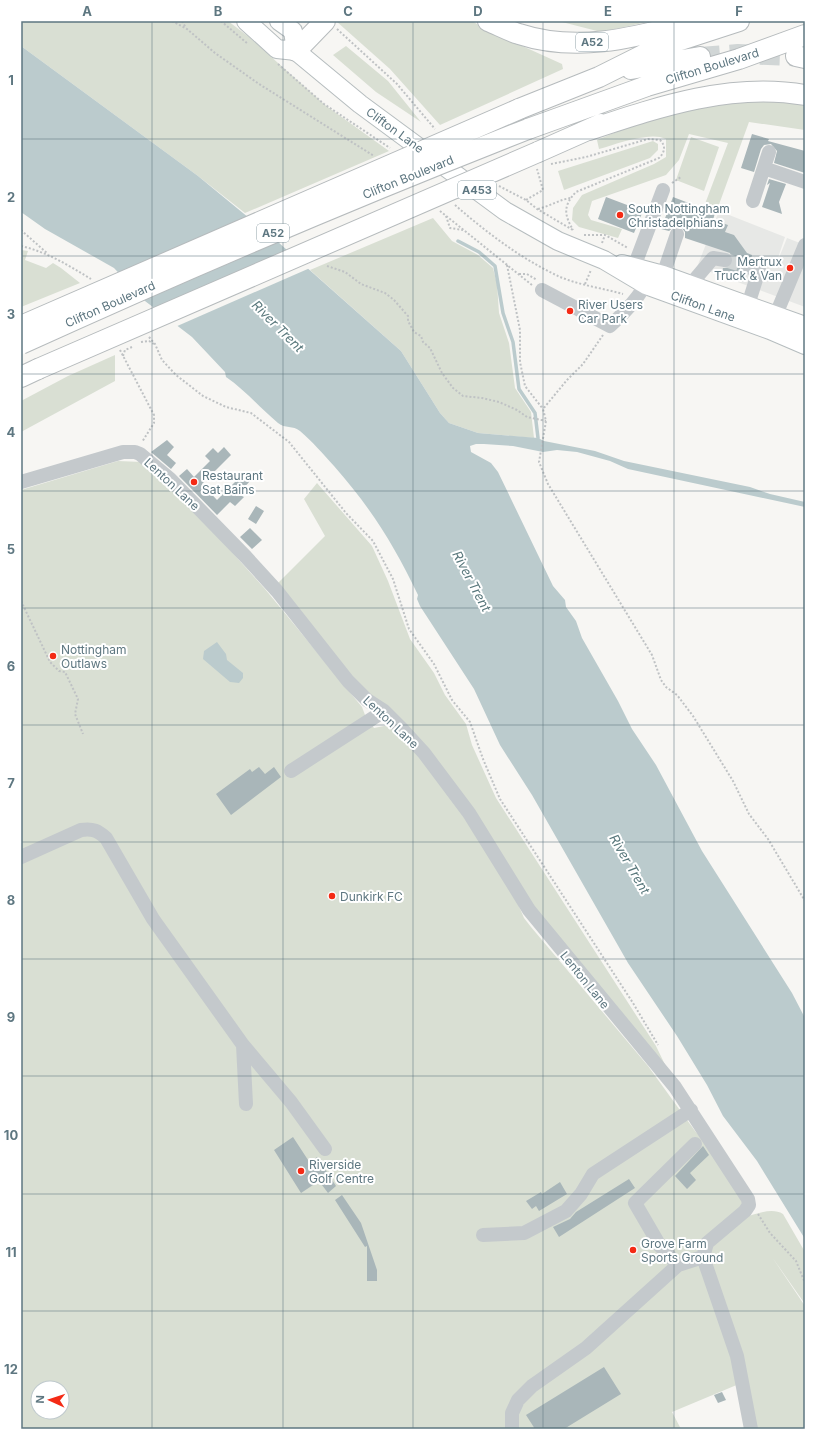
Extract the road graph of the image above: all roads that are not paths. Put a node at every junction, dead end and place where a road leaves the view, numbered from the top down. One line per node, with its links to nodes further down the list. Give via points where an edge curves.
1 (246, 21): 8 (main road, via 277,49)
2 (279, 21): 8 (main road, via 293,31)
3 (488, 21): 4 (highway, A52, via 520,34 581,43 626,39)
4 (698, 21)
5 (738, 21): 11 (highway, Clifton Boulevard / A52, via 659,47)
6 (329, 23): 8 (highway)
7 (805, 35): 10 (highway, Clifton Boulevard / A52)
8 (296, 51): 21 (main road, Clifton Lane / A453, via 360,104 505,211 558,241)
9 (700, 57): 11 (highway)
10 (739, 59): 13 (highway, A52); 33 (highway, Clifton Boulevard / A52, bridge, via 648,86 397,180 144,288)
11 (600, 77): 31 (highway, Clifton Boulevard / A52, bridge, via 519,109)
12 (805, 95): 13 (highway, via 761,92 710,96)
13 (589, 130): 35 (highway, A52, bridge, via 542,161)
14 (769, 152): 15 (street)
15 (764, 168): 16 (street); 18 (street)
16 (805, 182)
17 (663, 190): 24 (street)
18 (753, 201)
19 (677, 234): 26 (street)
20 (805, 245): 23 (street)
21 (604, 260): 24 (main road, Clifton Lane / A453); 26 (main road, Clifton Lane / A453)
22 (726, 260): 27 (street, via 713,258)
23 (801, 265): 30 (street)
24 (634, 267): 26 (main road, Clifton Lane / A453)
25 (748, 267): 29 (street, via 759,270)
26 (653, 277): 27 (main road, Clifton Lane / A453); 28 (street, via 610,326); 30 (main road, Clifton Lane / A453)
27 (691, 284): 29 (main road, Clifton Lane / A453)
28 (542, 290)
29 (748, 305): 30 (main road, Clifton Lane / A453)
30 (773, 322): 32 (main road, Clifton Lane / A453); 34 (main road, Clifton Lane / A453)
31 (21, 326)
32 (805, 326)
33 (21, 344)
34 (805, 345)
35 (30, 373)
36 (21, 482): 37 (street, Lenton Lane, via 123,452 136,452 170,479 246,558 277,591 348,681)
37 (384, 712): 38 (street); 42 (street, Lenton Lane, via 424,753 469,813 529,910 675,1087)
38 (291, 771)
39 (21, 857): 40 (street, via 81,830 97,830 106,838 153,919)
40 (243, 1045): 41 (street); 44 (street, via 291,1102)
41 (246, 1104)
42 (691, 1110): 45 (street, via 593,1174 581,1194 566,1211 524,1233); 46 (street, Lenton Lane, via 748,1199 745,1211 707,1243)
43 (695, 1144): 47 (street, via 635,1203 660,1246)
44 (324, 1149)
45 (484, 1235)
46 (703, 1256): 47 (street); 49 (street, via 737,1356)
47 (678, 1265): 48 (street, via 586,1348 532,1386 518,1400 512,1413)
48 (512, 1429)
49 (751, 1429)

